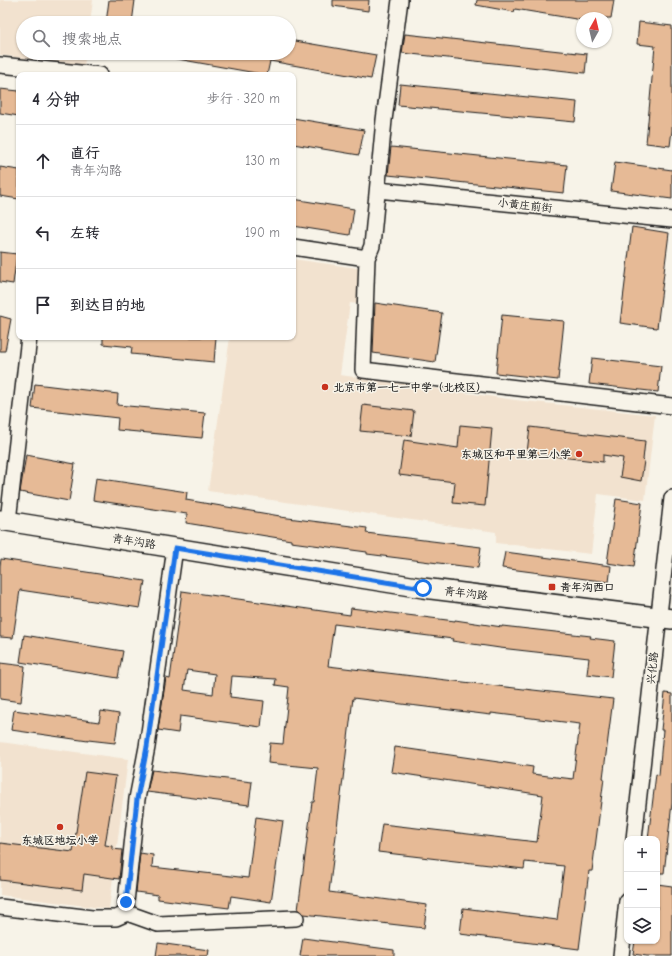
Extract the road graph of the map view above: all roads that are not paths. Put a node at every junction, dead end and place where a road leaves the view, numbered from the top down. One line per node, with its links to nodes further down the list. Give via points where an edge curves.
1 (400, 0): 4 (street, via 384,120)
2 (0, 65): 3 (street)
3 (70, 72)
4 (378, 190): 5 (street, 小黄庄前街); 7 (street, via 372,246)
5 (672, 220)
6 (296, 247): 7 (street)
7 (368, 258): 9 (street, via 363,370)
8 (29, 340): 11 (street)
9 (672, 406)
10 (672, 498): 13 (street, 兴化路)
11 (4, 520): 12 (street, 青年沟路)
12 (175, 548): 13 (street, 青年沟路, via 423,588); 17 (street, via 147,747 137,799 126,902)
13 (665, 618): 14 (street, 兴化路)
14 (634, 836)
15 (0, 907): 17 (street, via 92,918 116,918)
16 (626, 908): 19 (street)
17 (127, 914): 18 (street, via 158,924)
18 (296, 918)
19 (621, 956)

